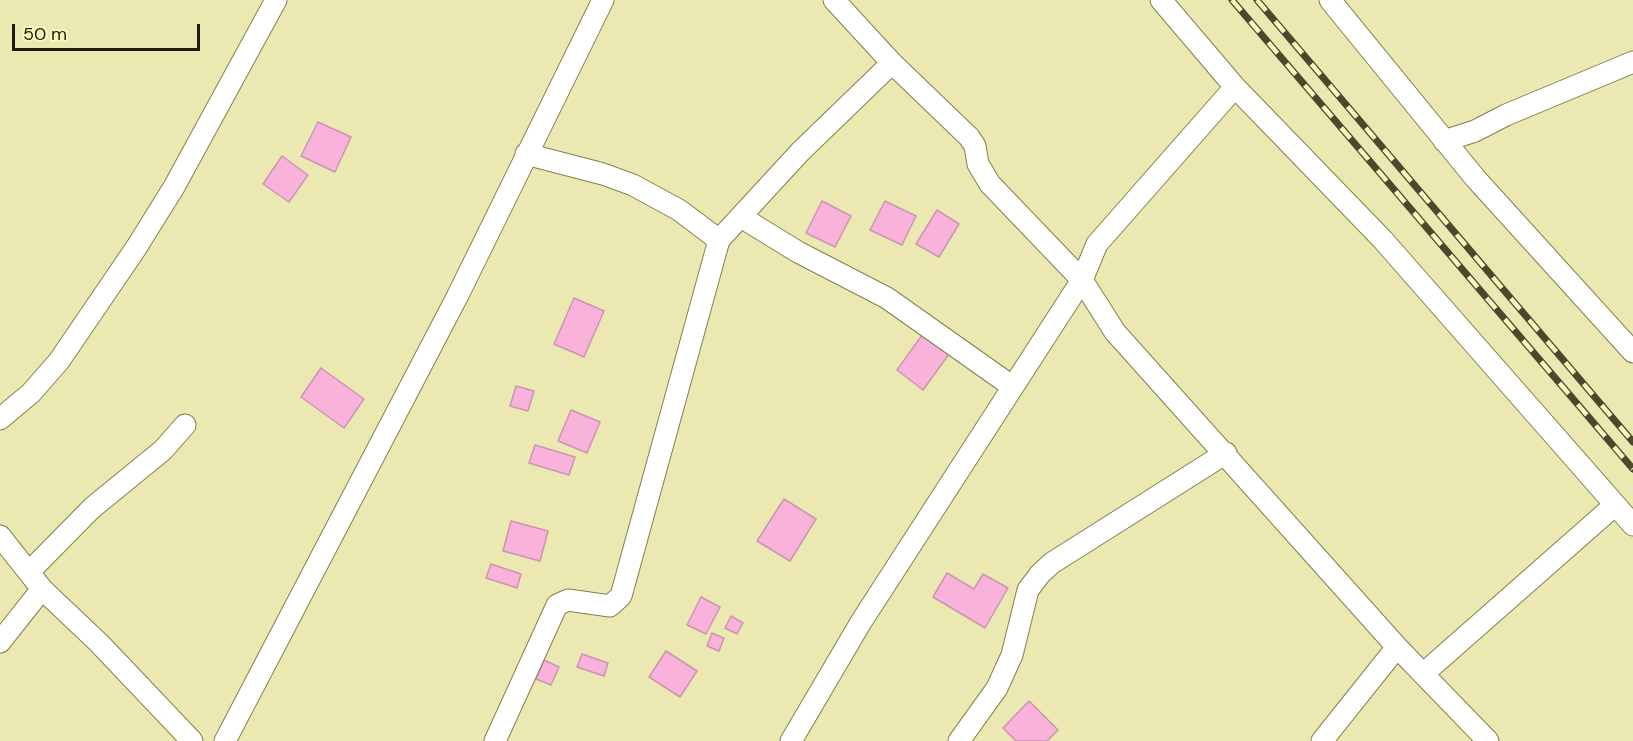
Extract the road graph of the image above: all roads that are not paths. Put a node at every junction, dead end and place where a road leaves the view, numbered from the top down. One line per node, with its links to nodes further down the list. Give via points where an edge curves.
1 (276, 0): 16 (street, via 174,187 136,248 59,362)
2 (603, 0): 10 (street)
3 (834, 0): 7 (street)
4 (1161, 0): 8 (street)
5 (1330, 0): 9 (street)
6 (1633, 62): 9 (street)
7 (892, 63): 11 (street); 13 (street, via 969,137 990,184)
8 (1235, 87): 13 (street, via 1097,244); 19 (street, via 1383,240)
9 (1444, 141): 14 (street)
10 (526, 154): 12 (street, via 633,185 679,210); 28 (street, via 457,297)
11 (741, 217): 12 (street); 15 (street, via 887,298)
12 (719, 240): 29 (street, via 621,596 610,606 568,600 557,605)
13 (1082, 280): 15 (street); 18 (street, via 1115,332)
14 (1633, 351)
15 (1013, 387): 30 (street, via 861,622)
16 (0, 419)
17 (185, 425): 22 (street, via 163,450 92,508)
18 (1226, 453): 25 (street); 31 (street, via 1040,574 1028,590 1012,655 997,688)
19 (1615, 505): 20 (street); 26 (street)
20 (1633, 525)
21 (0, 536): 22 (street)
22 (29, 572): 23 (street)
23 (42, 589): 24 (street); 27 (street)
24 (0, 642)
25 (1397, 647): 26 (street); 32 (street)
26 (1423, 674): 33 (street)
27 (192, 741)
28 (225, 741)
29 (495, 741)
30 (790, 741)
31 (959, 741)
32 (1322, 741)
33 (1488, 741)

